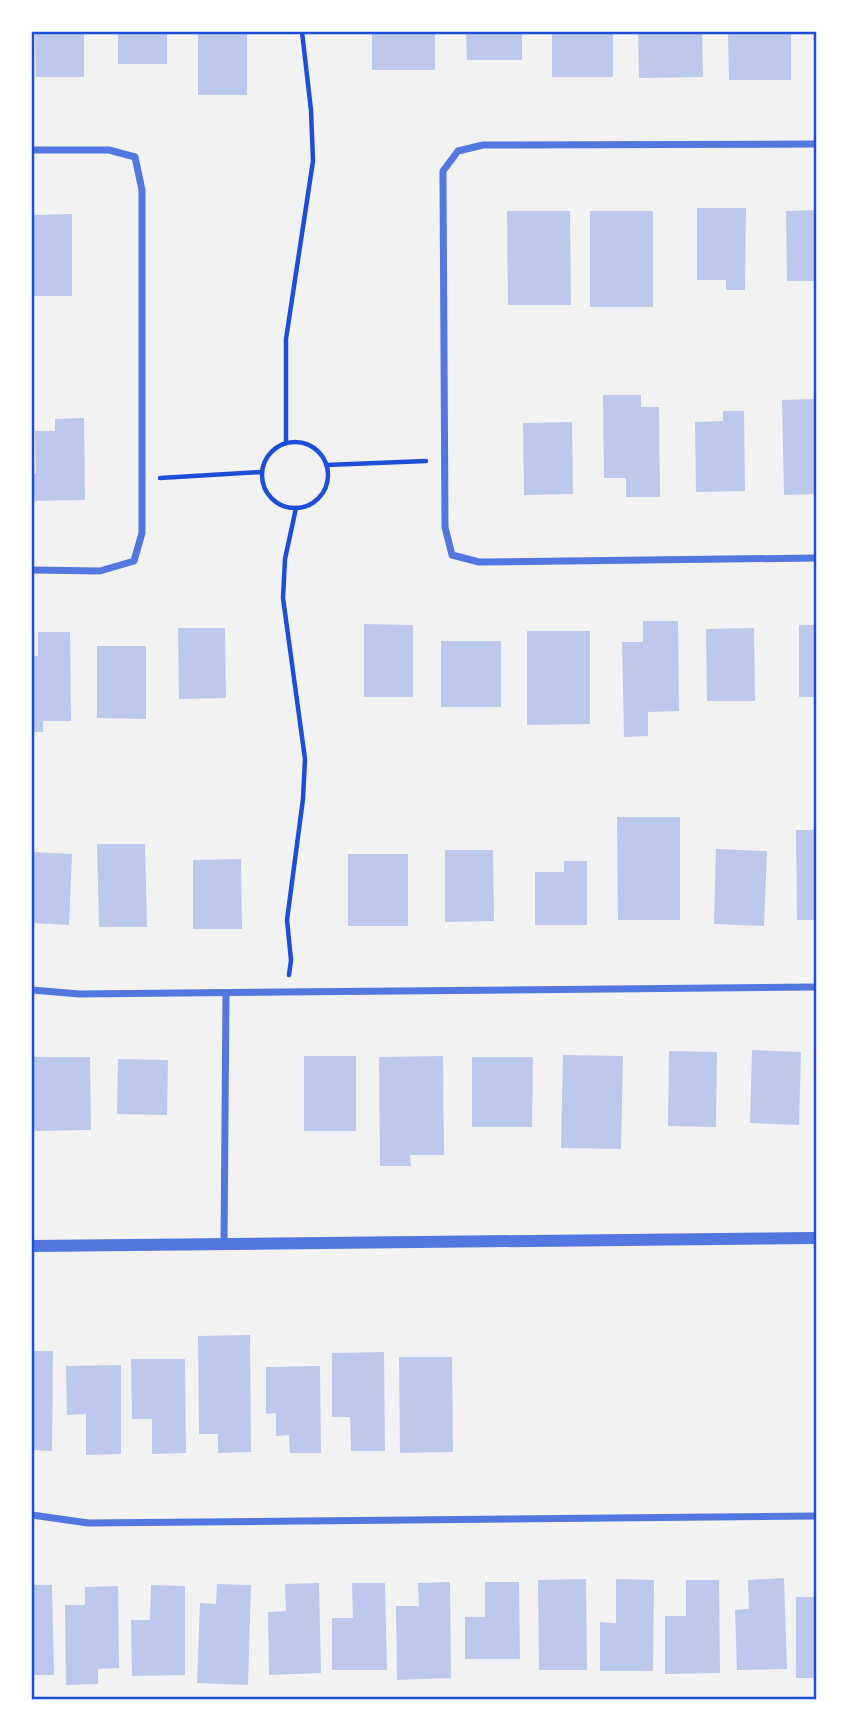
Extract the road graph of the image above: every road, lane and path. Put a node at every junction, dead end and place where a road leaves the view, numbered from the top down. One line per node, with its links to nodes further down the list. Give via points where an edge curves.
1 (302, 32): 4 (path, via 313,161 286,340)
2 (817, 144): 5 (street, via 483,145 458,151 443,171)
3 (32, 150): 8 (street, via 109,150 135,157 142,190)
4 (286, 443): 6 (path, via 306,444); 7 (path, via 271,452)
5 (445, 460): 6 (path); 10 (street, via 445,527 452,555 479,562)
6 (326, 465): 9 (path, via 328,475 321,494)
7 (262, 472): 8 (path); 9 (path, via 263,485 272,499)
8 (142, 478): 11 (street, via 142,533 134,561 100,571)
9 (296, 508): 14 (path, via 285,559 283,598 305,759 287,920 291,960)
10 (817, 558)
11 (32, 570)
12 (817, 987): 14 (street)
13 (32, 990): 15 (street, via 79,995)
14 (286, 993): 15 (street)
15 (226, 994): 17 (street)
16 (817, 1238): 17 (street)
17 (224, 1245): 18 (street)
18 (32, 1246)
19 (32, 1515): 20 (street, via 88,1523)
20 (817, 1516)

